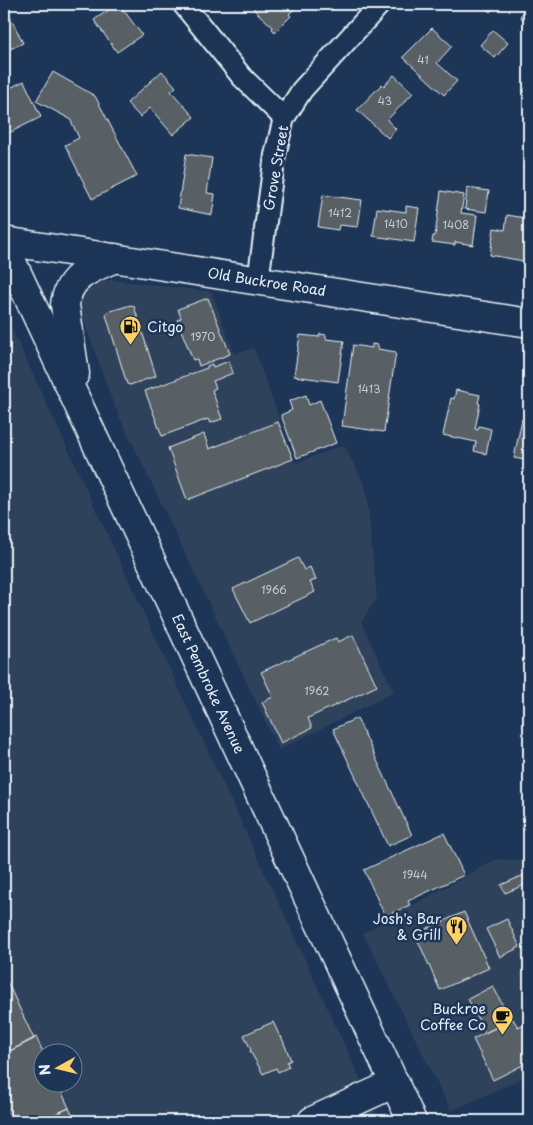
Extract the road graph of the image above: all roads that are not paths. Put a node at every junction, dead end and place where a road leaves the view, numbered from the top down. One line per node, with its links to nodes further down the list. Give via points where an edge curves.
1 (184, 4): 3 (street, Grove Street, via 242,77)
2 (380, 4): 3 (street, via 302,90)
3 (284, 118): 6 (street, Grove Street, via 275,155)
4 (4, 243): 5 (main road, Old Buckroe Road); 8 (main road, East Pembroke Avenue)
5 (114, 258): 6 (main road, Old Buckroe Road); 8 (main road, via 82,274 70,286 66,296)
6 (258, 281): 7 (main road, Old Buckroe Road)
7 (529, 324)
8 (79, 404): 9 (main road, East Pembroke Avenue)
9 (395, 1083): 10 (main road); 11 (main road, East Pembroke Avenue)
10 (312, 1121)
11 (412, 1121)

